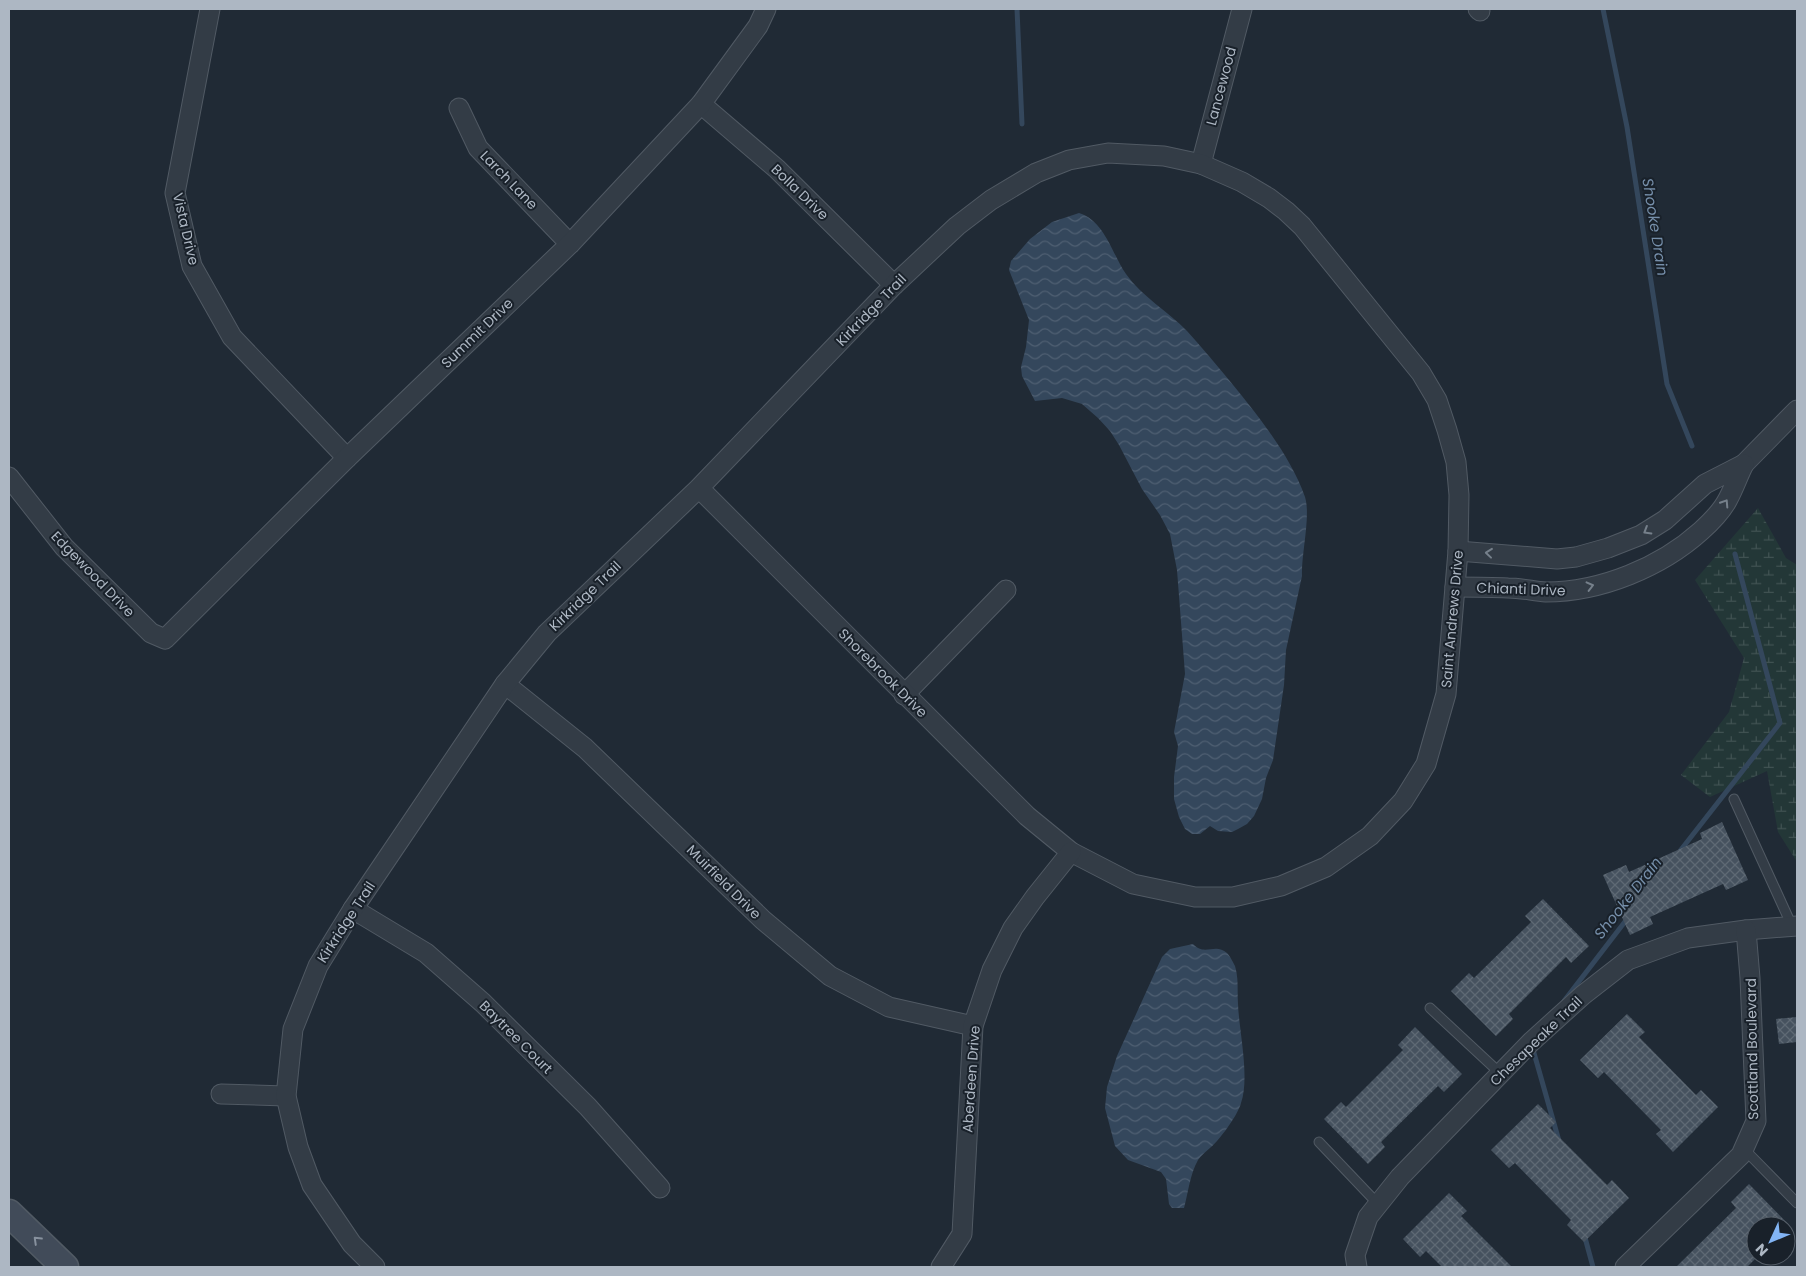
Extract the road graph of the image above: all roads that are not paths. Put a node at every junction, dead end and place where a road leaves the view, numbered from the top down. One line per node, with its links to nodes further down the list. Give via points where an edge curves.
1 (210, 9): 10 (street, Vista Drive, via 175,193 192,266 232,337)
2 (766, 9): 4 (street, Summit Drive, via 758,26)
3 (1242, 9): 6 (street, Lancewood)
4 (701, 104): 7 (street, Summit Drive); 8 (street, Bolla Drive, via 777,168)
5 (459, 108): 7 (street, Larch Lane, via 478,148)
6 (1201, 164): 8 (street, Kirkridge Trail, via 1164,156 1108,152 1069,160 1036,173 991,200 957,226); 15 (street, Saint Andrews Drive, via 1242,182 1286,211 1302,226 1421,373 1437,400 1456,462)
7 (570, 244): 10 (street, Summit Drive)
8 (894, 285): 13 (street, Kirkridge Trail)
9 (1797, 410): 11 (street, Chianti Drive)
10 (347, 458): 19 (street, Summit Drive)
11 (1744, 464): 14 (street, Chianti Drive, one-way to 14, via 1705,484 1665,520 1641,535); 16 (street, Chianti Drive, one-way to 11, via 1642,571 1693,539 1728,500)
12 (9, 478): 19 (street, Edgewood Drive, via 64,547 151,633)
13 (698, 488): 20 (street, Kirkridge Trail, via 547,633); 21 (street, Shorebrook Drive)
14 (1608, 548): 15 (street, Chianti Drive, one-way to 15, via 1557,559); 16 (street)
15 (1458, 551): 17 (street, Saint Andrews Drive)
16 (1620, 578): 17 (street, Chianti Drive, one-way to 16, via 1545,592 1573,590)
17 (1455, 587): 23 (street, Saint Andrews Drive, via 1446,694 1426,764 1403,801 1370,836 1326,867 1281,886 1233,897 1195,897 1132,884)
18 (1006, 590): 21 (street)
19 (165, 639)
20 (505, 684): 24 (street, Kirkridge Trail); 28 (street, Muirfield Drive, via 585,748 762,920 830,976 889,1007)
21 (904, 695): 23 (street, Shorebrook Drive, via 1027,816)
22 (1734, 800): 25 (lane)
23 (1071, 852): 28 (street, Aberdeen Drive, via 1013,928 992,970)
24 (353, 909): 31 (street, Kirkridge Trail, via 318,966 292,1029); 34 (street, Baytree Court, via 426,953 483,1003 588,1108)
25 (1795, 926): 26 (street, Chesapeake Trail)
26 (1746, 930): 29 (street, Chesapeake Trail, via 1688,938 1628,960 1583,995); 33 (street, Scottland Boulevard, via 1756,1121)
27 (1430, 1008): 29 (lane)
28 (973, 1026): 40 (street, Aberdeen Drive, via 962,1234)
29 (1501, 1074): 36 (street, Chesapeake Trail, via 1400,1177)
30 (221, 1094): 31 (street)
31 (286, 1096): 39 (street, Kirkridge Trail, via 298,1147 312,1185 352,1244)
32 (1319, 1142): 36 (lane)
33 (1744, 1149): 35 (lane); 42 (street, Scottland Boulevard)
34 (660, 1188)
35 (1797, 1203)
36 (1378, 1204): 41 (street, Chesapeake Trail, via 1368,1217 1356,1255)
37 (9, 1213): 38 (main road, one-way to 37)
38 (65, 1267)
39 (375, 1267)
40 (941, 1267)
41 (1357, 1267)
42 (1625, 1267)

